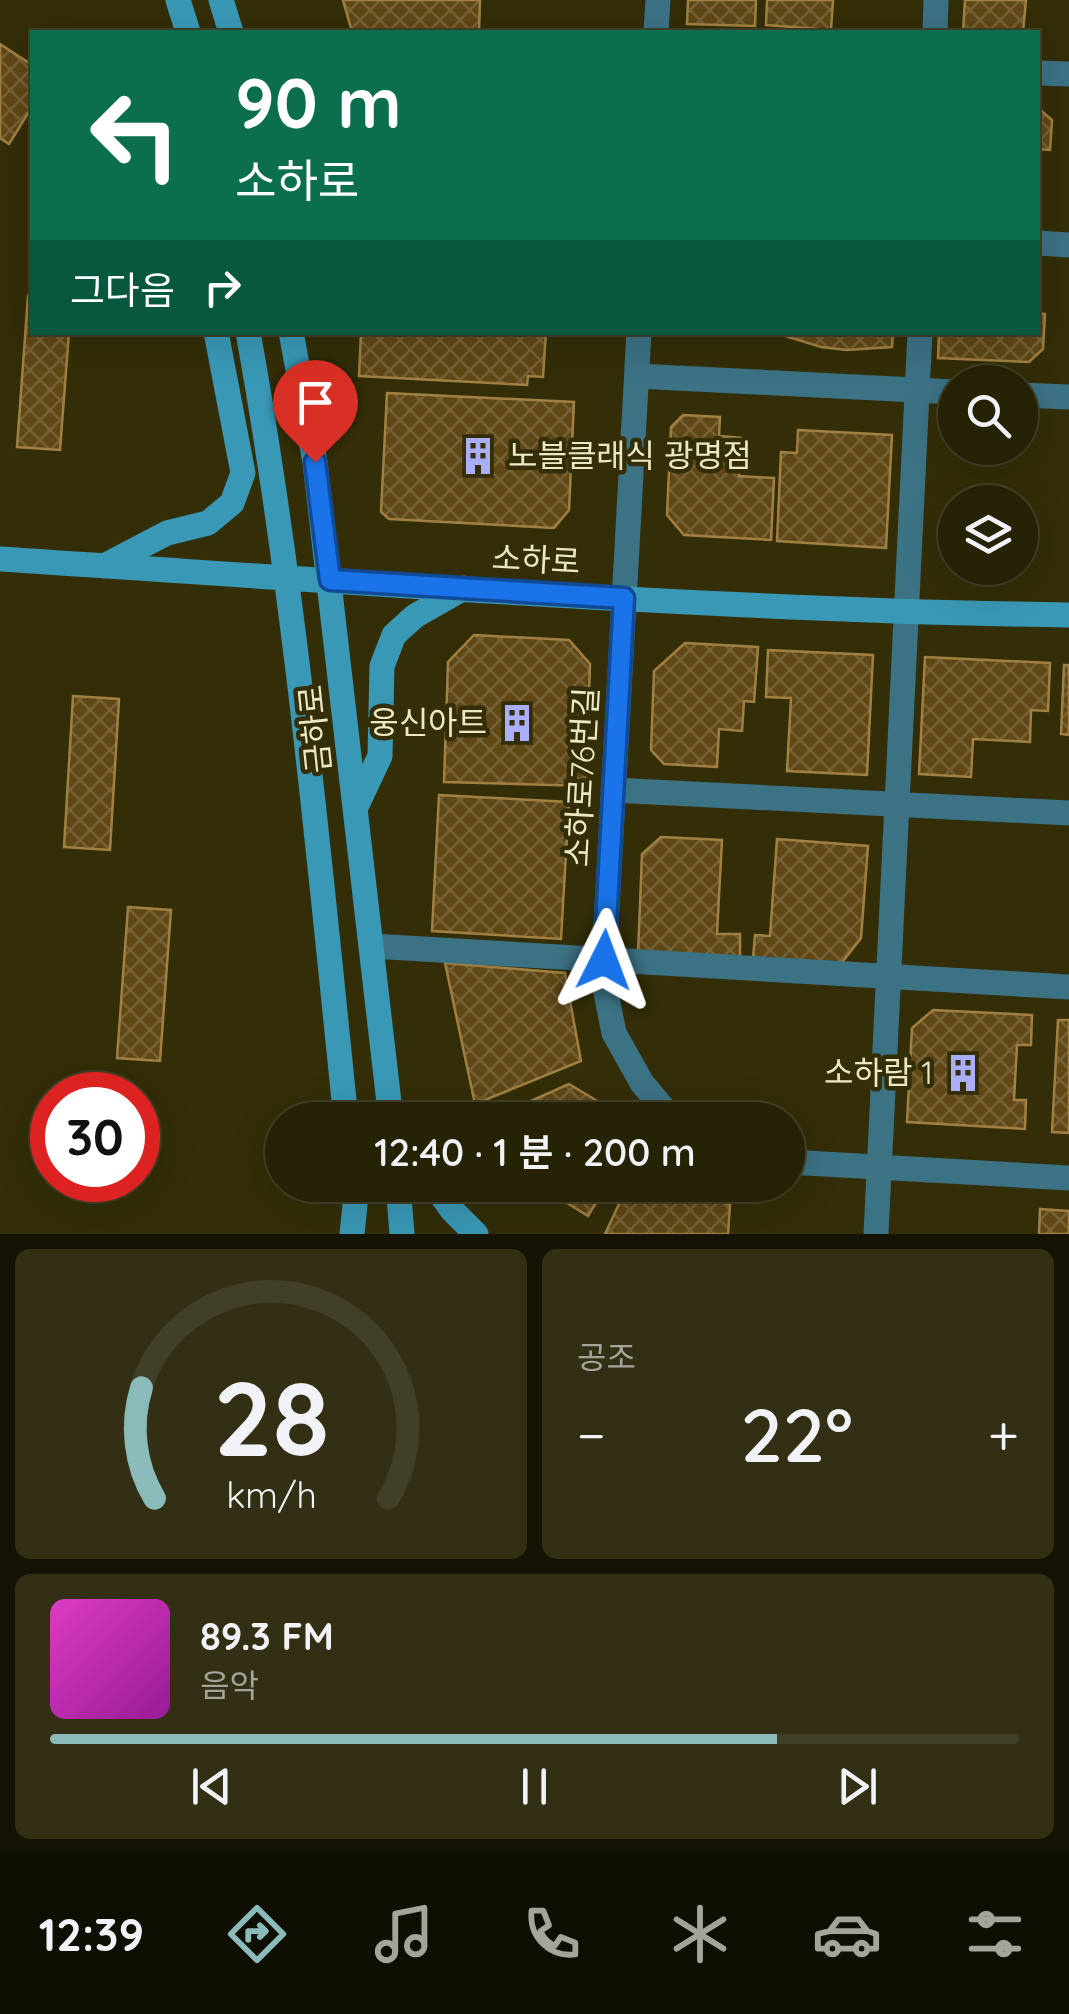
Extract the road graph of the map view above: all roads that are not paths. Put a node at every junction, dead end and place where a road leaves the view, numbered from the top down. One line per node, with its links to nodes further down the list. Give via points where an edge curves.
1 (178, 0): 5 (main road)
2 (221, 0): 6 (main road)
3 (658, 0): 7 (street)
4 (936, 0): 8 (street)
5 (187, 30)
6 (230, 30)
7 (656, 30)
8 (935, 30)
9 (1040, 73): 10 (street)
10 (1069, 74)
11 (1040, 243): 12 (street)
12 (1069, 245)
13 (217, 335): 24 (main road, via 243,473 232,503 208,524 167,533)
14 (249, 335): 25 (main road, 금하로)
15 (293, 335): 26 (main road, 금하로)
16 (639, 335): 18 (street, 소하로76번길)
17 (920, 335): 19 (street)
18 (637, 376): 19 (street); 28 (street, 소하로76번길)
19 (918, 390): 20 (street); 29 (street)
20 (938, 391)
21 (1038, 396): 22 (street)
22 (1069, 397)
23 (0, 559): 24 (main road, 소하로)
24 (104, 566): 25 (main road, 소하로)
25 (287, 578): 26 (main road, 소하로); 39 (main road, 금하로)
26 (330, 580): 27 (main road, 소하로); 33 (main road, 금하로)
27 (464, 588): 28 (main road, 소하로); 33 (main road, via 394,636 382,666 380,756)
28 (624, 598): 29 (main road, 소하로); 31 (street, 소하로76번길)
29 (906, 613): 30 (main road, 소하로); 32 (street)
30 (1069, 616)
31 (613, 790): 32 (street); 36 (street, 소하로76번길)
32 (898, 805): 34 (street); 37 (street)
33 (356, 807): 35 (main road, 금하로)
34 (1069, 813)
35 (372, 946): 36 (street); 40 (main road, 금하로)
36 (604, 960): 37 (street); 41 (street, 소하로76번길, via 614,1033)
37 (889, 977): 38 (street); 43 (street)
38 (1069, 987)
39 (344, 1102)
40 (389, 1102)
41 (658, 1102)
42 (805, 1163): 43 (street)
43 (880, 1167): 44 (street); 51 (street)
44 (1069, 1178)
45 (355, 1202): 48 (main road)
46 (399, 1202): 49 (main road)
47 (446, 1202): 50 (main road)
48 (352, 1234)
49 (402, 1234)
50 (476, 1234)
51 (876, 1234)

